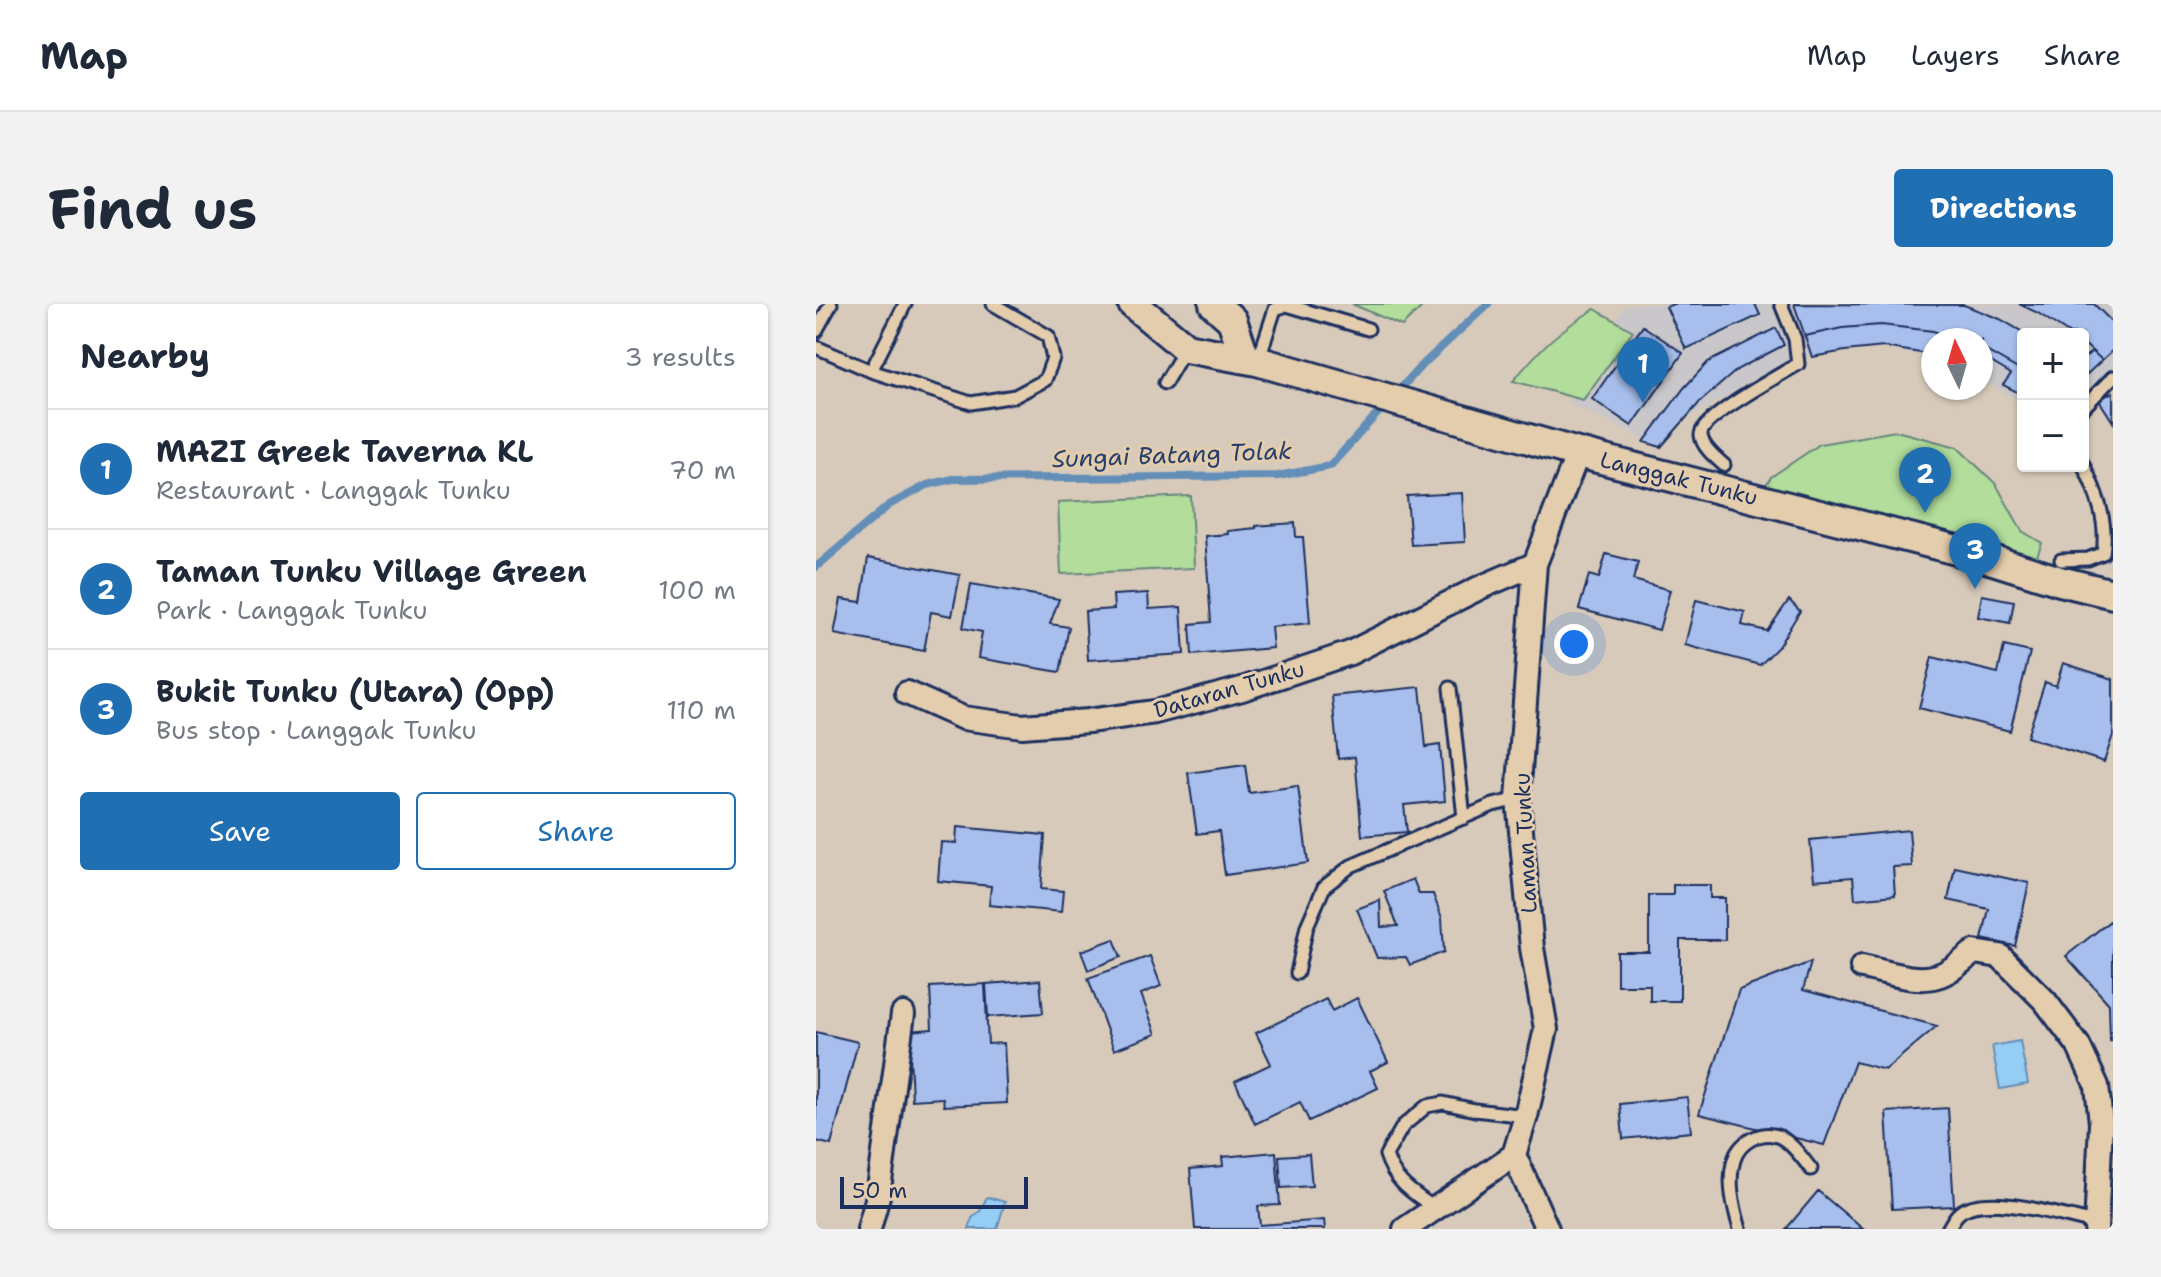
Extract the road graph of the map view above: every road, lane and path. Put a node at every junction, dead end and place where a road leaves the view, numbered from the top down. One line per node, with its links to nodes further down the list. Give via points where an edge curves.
1 (831, 304): 8 (lane)
2 (905, 304): 12 (lane)
3 (993, 304): 12 (lane, via 1048,336 1053,358 1045,380 1015,396 971,403)
4 (1133, 304): 10 (street, Langgak Tunku)
5 (1214, 304): 11 (street, via 1232,320)
6 (1781, 304): 17 (lane, via 1798,364 1720,412 1703,429 1701,436)
7 (1368, 329): 11 (lane, via 1287,305 1275,309)
8 (816, 331)
9 (816, 347): 12 (lane)
10 (1186, 348): 11 (street, Langgak Tunku); 14 (lane)
11 (1251, 359): 16 (street, Langgak Tunku)
12 (871, 371)
13 (2113, 377): 15 (lane)
14 (1165, 383)
15 (2089, 402)
16 (1578, 453): 17 (street, Langgak Tunku); 19 (street, Laman Tunku)
17 (1721, 470): 20 (street, Langgak Tunku, via 1993,560)
18 (2086, 472): 20 (lane, via 2102,510 2103,553)
19 (1535, 564): 23 (street, Dataran Tunku, via 1350,653 1155,712 1022,726 963,718); 24 (street, Laman Tunku)
20 (2061, 564): 21 (street, Langgak Tunku)
21 (2113, 594)
22 (1450, 688): 25 (lane)
23 (907, 693)
24 (1518, 799): 25 (lane); 29 (street, Laman Tunku, via 1532,948 1546,1029)
25 (1464, 818): 27 (lane, via 1351,866 1324,887 1307,926)
26 (1862, 967): 33 (street, via 1916,978 1937,976 1974,952 2000,956 2045,1001 2078,1045 2097,1086 2101,1123)
27 (1297, 973)
28 (903, 1014): 34 (street)
29 (1526, 1116): 30 (street, Laman Tunku); 32 (lane, via 1443,1103 1427,1106 1403,1126 1386,1155 1391,1171)
30 (1514, 1155): 32 (street); 36 (street)
31 (1811, 1169): 37 (lane, via 1778,1136 1747,1141 1734,1157 1731,1182)
32 (1434, 1208): 35 (street)
33 (2096, 1226): 38 (lane, via 1999,1203 1959,1213)
34 (869, 1229)
35 (1405, 1229)
36 (1547, 1229)
37 (1740, 1229)
38 (1948, 1229)

